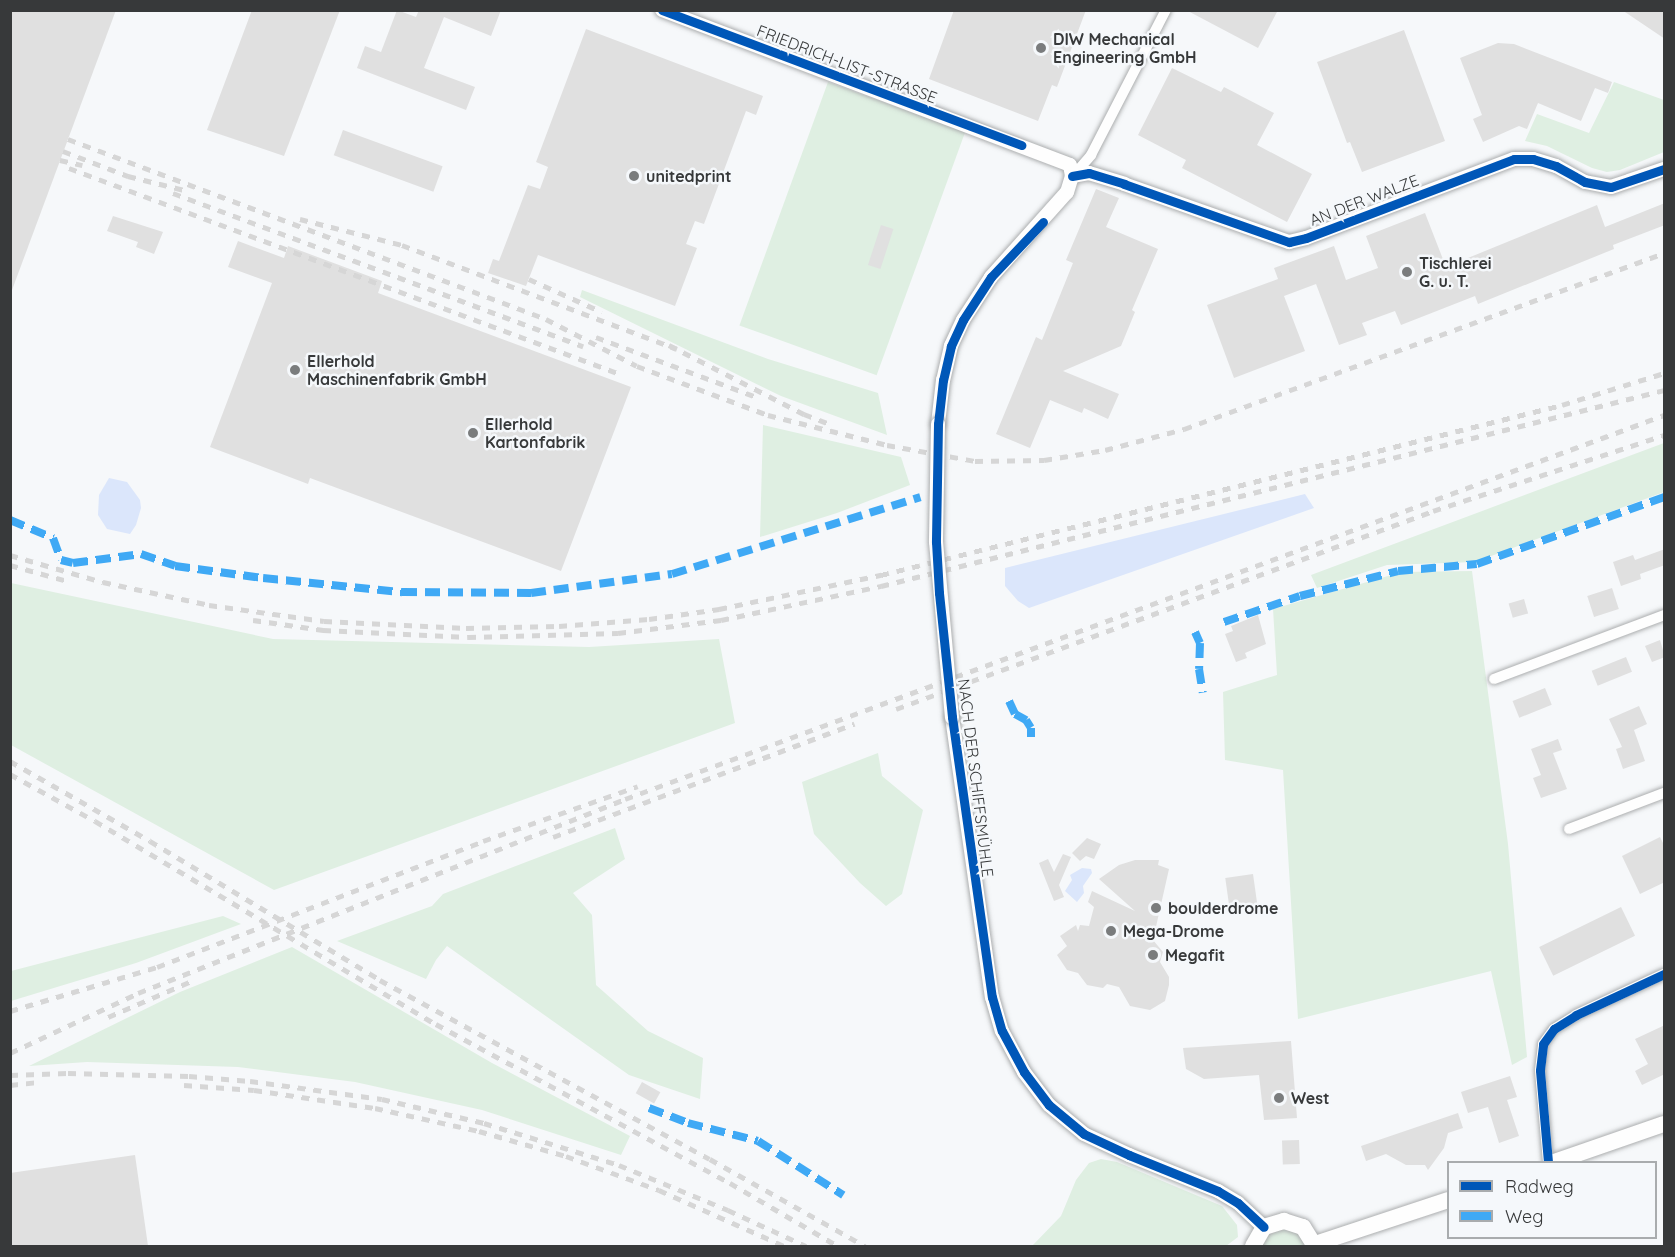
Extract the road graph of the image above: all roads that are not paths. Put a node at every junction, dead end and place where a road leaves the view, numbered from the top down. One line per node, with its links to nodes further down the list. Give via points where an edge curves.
1 (662, 10): 4 (street, FRIEDRICH-LIST-STRASSE, via 1064,161 1070,165)
2 (1166, 10): 4 (street, NACH DER SCHIFFSMÜHLE, via 1091,156)
3 (1665, 169): 4 (street, AN DER WALZE, via 1611,187 1585,182 1533,159 1514,159 1289,242 1089,173)
4 (1072, 176): 14 (street, NACH DER SCHIFFSMÜHLE, bridge, via 1067,192 991,277 963,320 951,346 938,424 936,542 952,717 992,998 1002,1031 1024,1072 1049,1105 1084,1134 1218,1191)
5 (1665, 615): 6 (street)
6 (1494, 679)
7 (1665, 793): 8 (street)
8 (1569, 829)
9 (1665, 974): 11 (street, via 1575,1016 1554,1029 1543,1044 1540,1070)
10 (1665, 1124): 12 (main road)
11 (1548, 1161)
12 (1557, 1161)
13 (1447, 1201): 15 (main road)
14 (1264, 1227): 15 (main road, via 1284,1221 1294,1223 1303,1227); 16 (main road)
15 (1315, 1245)
16 (1253, 1246)

